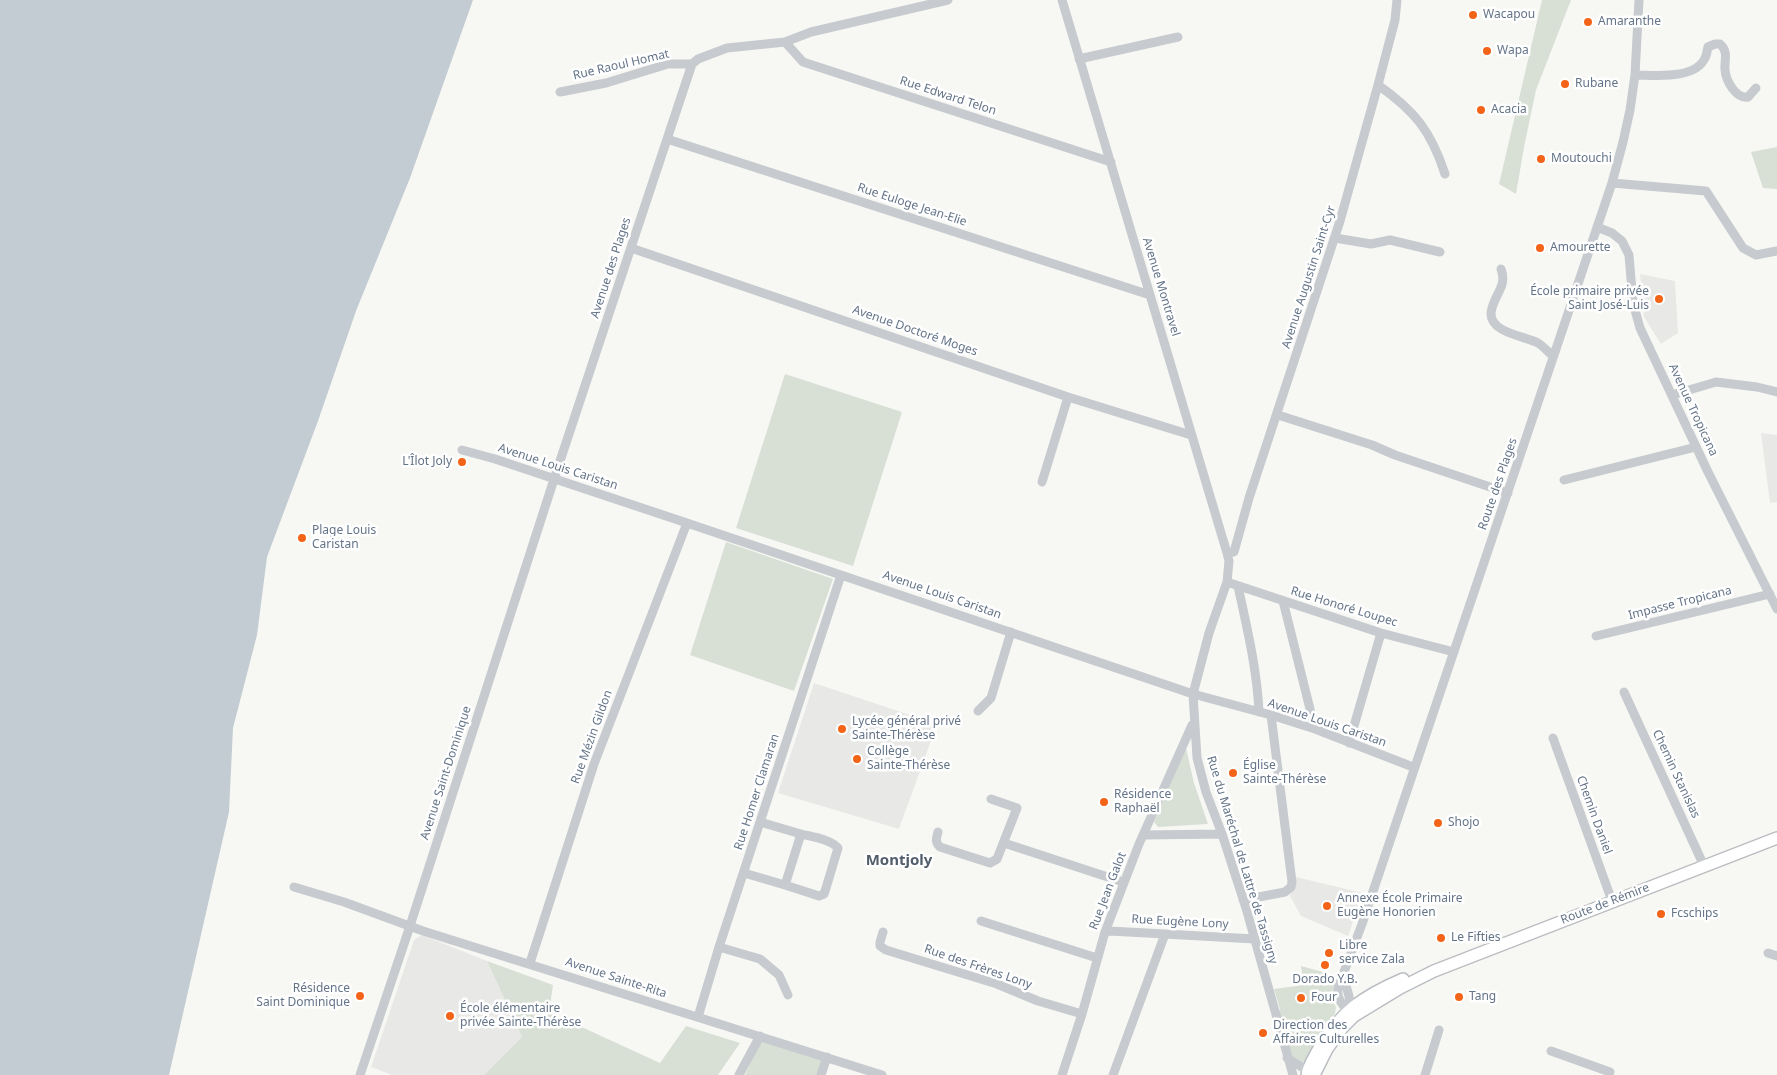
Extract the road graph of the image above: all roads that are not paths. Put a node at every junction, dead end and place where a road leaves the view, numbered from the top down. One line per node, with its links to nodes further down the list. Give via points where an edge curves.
1 (948, 0): 6 (street, Rue Raoul Homat, via 811,32)
2 (1062, 0): 7 (street, Avenue Montravel)
3 (1397, 0): 10 (street, Avenue Augustin Saint-Cyr)
4 (1639, 0): 9 (street, Route des Plages)
5 (1178, 37): 7 (street)
6 (785, 42): 8 (street, Rue Raoul Homat, via 727,48); 14 (street, Rue Edward Telon, via 802,62)
7 (1079, 59): 14 (street, Avenue Montravel)
8 (692, 64): 12 (street, Rue Raoul Homat, via 668,64); 13 (street, Avenue des Plages)
9 (1635, 75): 11 (street, via 1674,74 1695,69 1705,59 1708,47 1720,44 1726,55 1725,71 1738,96 1748,97); 16 (street, Route des Plages)
10 (1378, 85): 15 (street, via 1413,114 1429,135); 18 (street, Avenue Augustin Saint-Cyr)
11 (1756, 88)
12 (560, 92)
13 (667, 139): 19 (street, Avenue des Plages); 23 (street, Rue Euloge Jean-Elie)
14 (1111, 162): 23 (street, Avenue Montravel)
15 (1445, 174)
16 (1612, 183): 17 (street, Route des Plages); 20 (street, via 1706,191 1743,248 1756,255)
17 (1597, 228): 24 (street, Route des Plages); 26 (street, Avenue Tropicana, via 1622,241 1629,255 1633,303 1640,328)
18 (1334, 238): 21 (street, via 1371,244 1390,240); 28 (street, Avenue Augustin Saint-Cyr)
19 (631, 248): 27 (street, Avenue Doctoré Moges); 32 (street, Avenue des Plages)
20 (1777, 251)
21 (1440, 252)
22 (1501, 268): 24 (street, via 1504,281 1492,305 1494,324 1538,343)
23 (1150, 296): 29 (street, Avenue Montravel)
24 (1553, 356): 35 (street, Route des Plages)
25 (1777, 392): 26 (street, via 1716,382)
26 (1672, 394): 30 (street, Avenue Tropicana)
27 (1068, 397): 29 (street, Avenue Doctoré Moges); 34 (street)
28 (1278, 416): 35 (street); 37 (street, Avenue Augustin Saint-Cyr, via 1234,552)
29 (1191, 435): 37 (street, Avenue Montravel)
30 (1696, 447): 33 (street); 41 (street, Avenue Tropicana)
31 (462, 450): 32 (street, Avenue Louis Caristan)
32 (554, 479): 36 (street, Avenue Louis Caristan); 74 (street, Avenue Saint-Dominique)
33 (1564, 480)
34 (1042, 482)
35 (1508, 493): 47 (street, Route des Plages)
36 (688, 523): 38 (street, Avenue Louis Caristan); 83 (street, Rue Mézin Gildon, via 594,764)
37 (1227, 553): 39 (street, Avenue Montravel)
38 (841, 575): 44 (street, Avenue Louis Caristan); 59 (street, Rue Homer Clamaran)
39 (1227, 582): 40 (street, Rue Honoré Loupec); 49 (street, Rue du Maréchal de Lattre de Tassigny)
40 (1238, 586): 42 (street, Rue Honoré Loupec); 51 (street, via 1253,655)
41 (1770, 594): 43 (street, Avenue Tropicana); 46 (street, Impasse Tropicana)
42 (1283, 601): 45 (street, Rue Honoré Loupec); 54 (street)
43 (1777, 608)
44 (1011, 632): 49 (street, Avenue Louis Caristan); 50 (street, via 991,698)
45 (1381, 633): 47 (street, Rue Honoré Loupec); 56 (street)
46 (1596, 636)
47 (1454, 652): 57 (street, Route des Plages)
48 (1624, 692): 66 (street, Chemin Stanislas)
49 (1193, 694): 51 (street, Avenue Louis Caristan); 53 (street, Rue du Maréchal de Lattre de Tassigny)
50 (978, 710)
51 (1259, 712): 52 (street, Avenue Louis Caristan)
52 (1271, 715): 54 (street, Avenue Louis Caristan); 71 (street, via 1292,882 1285,892)
53 (1194, 722): 62 (street, Rue du Maréchal de Lattre de Tassigny, via 1199,767); 63 (street, Rue Jean Galot)
54 (1315, 729): 56 (street, Avenue Louis Caristan)
55 (1553, 738): 72 (street, Chemin Daniel)
56 (1348, 743): 57 (street, Avenue Louis Caristan)
57 (1413, 767): 84 (street, Route des Plages)
58 (991, 799): 65 (street, via 1016,808)
59 (760, 822): 61 (street); 67 (street, Rue Homer Clamaran)
60 (938, 832): 65 (street, via 936,838 940,848 990,863 997,859)
61 (801, 834): 69 (street); 69 (street, via 825,840 838,848 824,894 819,896)
62 (1222, 834): 63 (street); 71 (street, Rue du Maréchal de Lattre de Tassigny)
63 (1143, 835): 68 (street, Rue Jean Galot)
64 (1777, 838): 66 (main road, Route de Rémire)
65 (1004, 843): 68 (street)
66 (1704, 866): 72 (main road, Route de Rémire)
67 (744, 873): 69 (street); 79 (street, Rue Homer Clamaran)
68 (1124, 882): 76 (street, Rue Jean Galot)
69 (786, 885)
70 (294, 887): 74 (street, Avenue Sainte-Rita)
71 (1243, 900): 78 (street, Rue du Maréchal de Lattre de Tassigny)
72 (1612, 901): 85 (main road, Route de Rémire)
73 (981, 921): 82 (street)
74 (410, 926): 83 (street, Avenue Sainte-Rita); 98 (street, Avenue Saint-Dominique)
75 (883, 932): 90 (street, Rue des Frères Lony, via 880,946 886,950)
76 (1105, 932): 77 (street, Rue Eugène Lony); 82 (street, Rue Jean Galot)
77 (1165, 934): 78 (street, Rue Eugène Lony); 103 (street)
78 (1255, 939): 96 (street, Rue du Maréchal de Lattre de Tassigny)
79 (719, 947): 87 (street, via 760,959 779,976); 91 (street, Rue Homer Clamaran)
80 (1768, 953): 81 (street)
81 (1777, 956)
82 (1098, 958): 90 (street, Rue Jean Galot)
83 (530, 963): 91 (street, Avenue Sainte-Rita)
84 (1345, 969): 86 (street, Route des Plages); 89 (street, Route des Plages, via 1337,993)
85 (1434, 971): 88 (main road, Route de Rémire, via 1416,974); 89 (main road, Route de Rémire)
86 (1347, 991): 88 (street, via 1358,997); 89 (street, Route des Plages, via 1352,1001)
87 (788, 995)
88 (1369, 995): 89 (main road, Route de Rémire)
89 (1352, 1013): 97 (main road, Route de Rémire, via 1326,1035)
90 (1082, 1014): 102 (street, Rue Jean Galot)
91 (698, 1017): 93 (street, Avenue Sainte-Rita)
92 (1439, 1030): 105 (street)
93 (755, 1035): 95 (street, Avenue Sainte-Rita); 99 (street)
94 (1550, 1051): 106 (street, via 1610,1072)
95 (827, 1058): 100 (street); 101 (street, Avenue Sainte-Rita)
96 (1287, 1058): 97 (street); 104 (street, Rue du Maréchal de Lattre de Tassigny)
97 (1309, 1074)
98 (360, 1075)
99 (738, 1075)
100 (821, 1075)
101 (882, 1075)
102 (1062, 1075)
103 (1113, 1075)
104 (1293, 1075)
105 (1425, 1075)
106 (1609, 1075)

